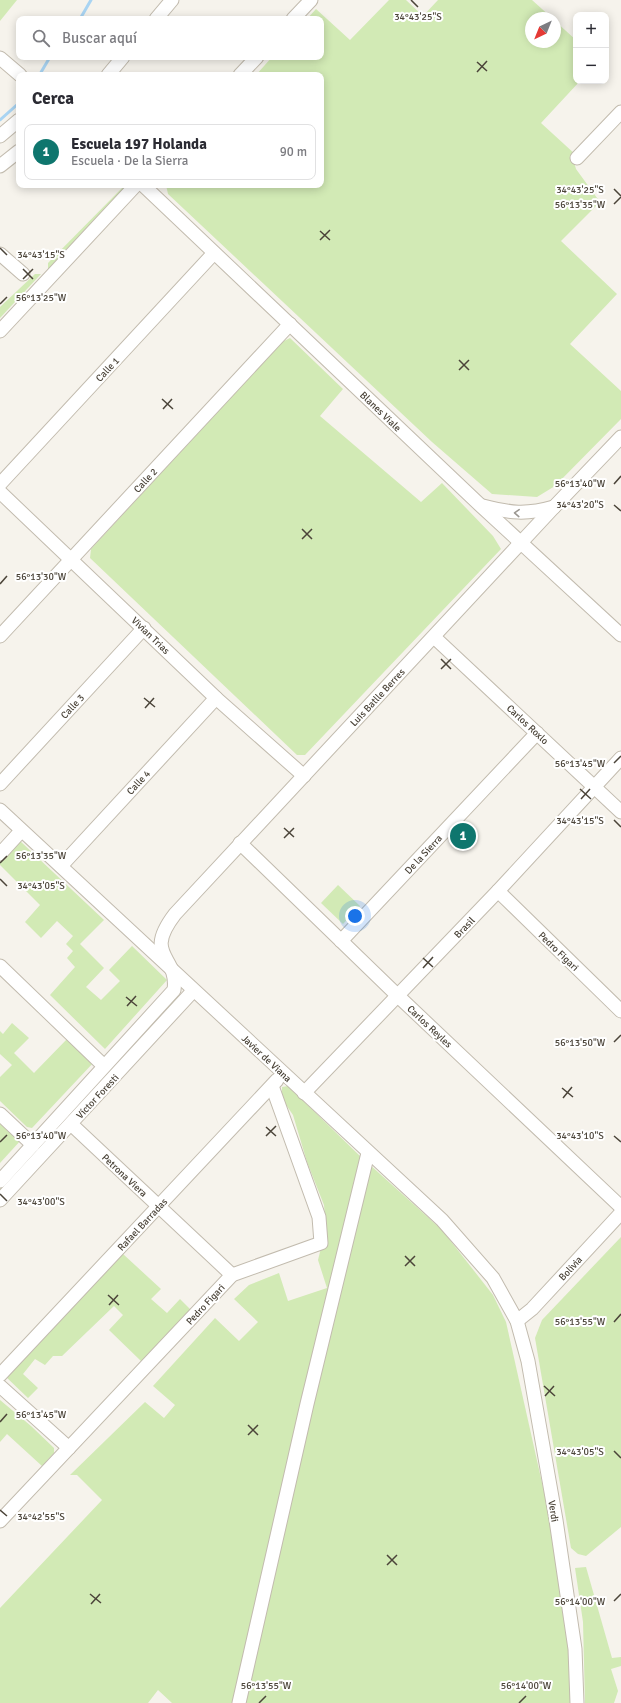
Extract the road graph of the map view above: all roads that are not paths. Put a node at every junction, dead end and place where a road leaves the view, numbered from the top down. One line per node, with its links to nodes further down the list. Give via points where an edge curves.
1 (172, 0): 3 (street)
2 (311, 0): 4 (street)
3 (159, 16)
4 (296, 16)
5 (0, 58): 8 (street)
6 (120, 60): 9 (street)
7 (254, 60): 10 (street)
8 (16, 72)
9 (110, 72)
10 (243, 72)
11 (619, 119): 15 (street)
12 (16, 123): 13 (street)
13 (0, 136)
14 (16, 153): 16 (street)
15 (577, 158)
16 (0, 166)
17 (133, 188): 23 (street)
18 (146, 188): 19 (street, Blanes Viale)
19 (214, 253): 22 (street, Blanes Viale); 25 (street, Calle 1)
20 (0, 254): 21 (street)
21 (23, 274)
22 (290, 324): 27 (street, Blanes Viale); 30 (street, Calle 2)
23 (0, 331)
24 (621, 437): 28 (street, Luis Batlle Berres)
25 (0, 484)
26 (0, 492): 30 (street, Vivian Trias)
27 (480, 505): 28 (street, one-way to 27, via 515,513); 29 (street, Blanes Viale)
28 (554, 507): 29 (street, Luis Batlle Berres)
29 (522, 542): 32 (street, Blanes Viale); 34 (street, Luis Batlle Berres)
30 (71, 559): 31 (street, Vivian Trias); 33 (street, Calle 2)
31 (144, 628): 35 (street, Vivian Trias); 39 (street, Calle 3)
32 (621, 635)
33 (0, 636)
34 (434, 637): 36 (street, Carlos Roxlo); 38 (street, Luis Batlle Berres)
35 (216, 698): 38 (street, Vivian Trias); 46 (street, Calle 4)
36 (537, 733): 40 (street, Carlos Roxlo); 48 (street, De la Sierra)
37 (621, 758): 40 (street, Brasil)
38 (304, 776): 44 (street, Luis Batlle Berres)
39 (0, 784)
40 (594, 787): 42 (street, Carlos Roxlo); 47 (street, Brasil)
41 (0, 810): 43 (street, Javier de Viana)
42 (621, 812)
43 (22, 831): 45 (street); 46 (street, Javier de Viana)
44 (240, 844): 48 (street, Carlos Reyles); 50 (street, Luis Batlle Berres, via 175,914 163,933 162,947)
45 (0, 854)
46 (60, 866): 50 (street, Javier de Viana)
47 (498, 891): 52 (street, Brasil); 53 (street, Pedro Figari)
48 (341, 941): 52 (street, Carlos Reyles)
49 (0, 966): 54 (street)
50 (171, 968): 51 (street, Javier de Viana); 54 (street, Víctor Foresti, via 175,977 174,990)
51 (193, 991): 55 (street, Javier de Viana); 59 (street, Víctor Foresti)
52 (398, 996): 57 (street, Brasil); 65 (street, Carlos Reyles)
53 (621, 1011)
54 (104, 1066): 60 (street, Víctor Foresti)
55 (283, 1072): 56 (street, Rafael Barradas); 57 (street, Javier de Viana)
56 (272, 1086): 64 (street, Rafael Barradas); 67 (street, Pedro Figari, via 319,1217 321,1242)
57 (304, 1093): 61 (street, Javier de Viana)
58 (0, 1114): 60 (street)
59 (71, 1124): 63 (street, Víctor Foresti); 64 (street, Petrona Viera)
60 (33, 1145): 62 (street, Víctor Foresti)
61 (368, 1153): 68 (street, Javier de Viana, via 442,1220 475,1255 493,1278); 73 (street, via 306,1404)
62 (0, 1181)
63 (0, 1200)
64 (159, 1206): 67 (street, Petrona Viera); 69 (street, Rafael Barradas)
65 (621, 1207)
66 (621, 1213): 68 (street, Bolivia, via 532,1309)
67 (232, 1275): 71 (street, Pedro Figari)
68 (517, 1321): 74 (street, Verdi, via 528,1361 556,1520 575,1649)
69 (0, 1375)
70 (0, 1386): 71 (street)
71 (69, 1448): 72 (street, Pedro Figari)
72 (0, 1521)
73 (239, 1703)
74 (577, 1703)

